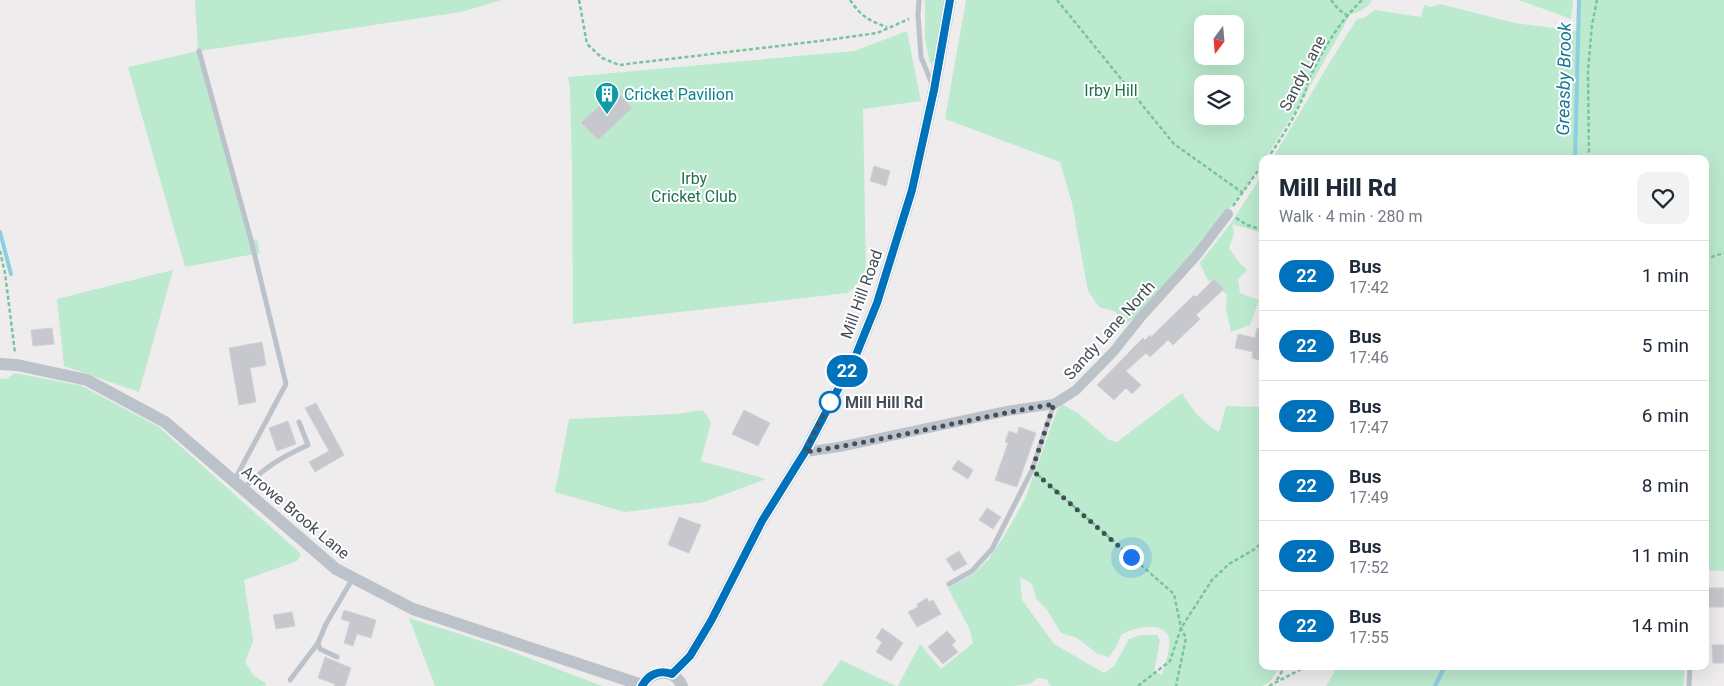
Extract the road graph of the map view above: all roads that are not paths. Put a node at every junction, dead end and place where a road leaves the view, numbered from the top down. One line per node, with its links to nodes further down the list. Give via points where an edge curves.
1 (919, 0): 4 (lane, via 921,57)
2 (950, 0): 4 (street, Mill Hill Road)
3 (199, 51): 10 (lane, via 251,240 286,384)
4 (934, 90): 9 (street, Mill Hill Road, via 912,190 877,303 856,355)
5 (1228, 214): 7 (street, Sandy Lane North, via 1114,351 1076,390)
6 (0, 364): 10 (street, Arrowe Brook Lane, via 87,380 164,422)
7 (1054, 404): 9 (street, Sandy Lane North); 12 (lane, via 1032,470 992,549 972,571)
8 (298, 422): 10 (lane, via 308,445 279,458)
9 (805, 452): 16 (street, Mill Hill Road, via 762,521 711,621 690,656)
10 (238, 485): 11 (street, Arrowe Brook Lane, via 336,569)
11 (353, 578): 13 (lane); 18 (street, Arrowe Brook Lane, via 413,609)
12 (949, 584)
13 (318, 643): 14 (lane, via 320,649); 17 (lane)
14 (337, 657)
15 (1690, 670): 20 (lane)
16 (672, 674): 18 (street, via 652,674); 19 (street)
17 (290, 680)
18 (642, 685)
19 (682, 686)
20 (1689, 686)

